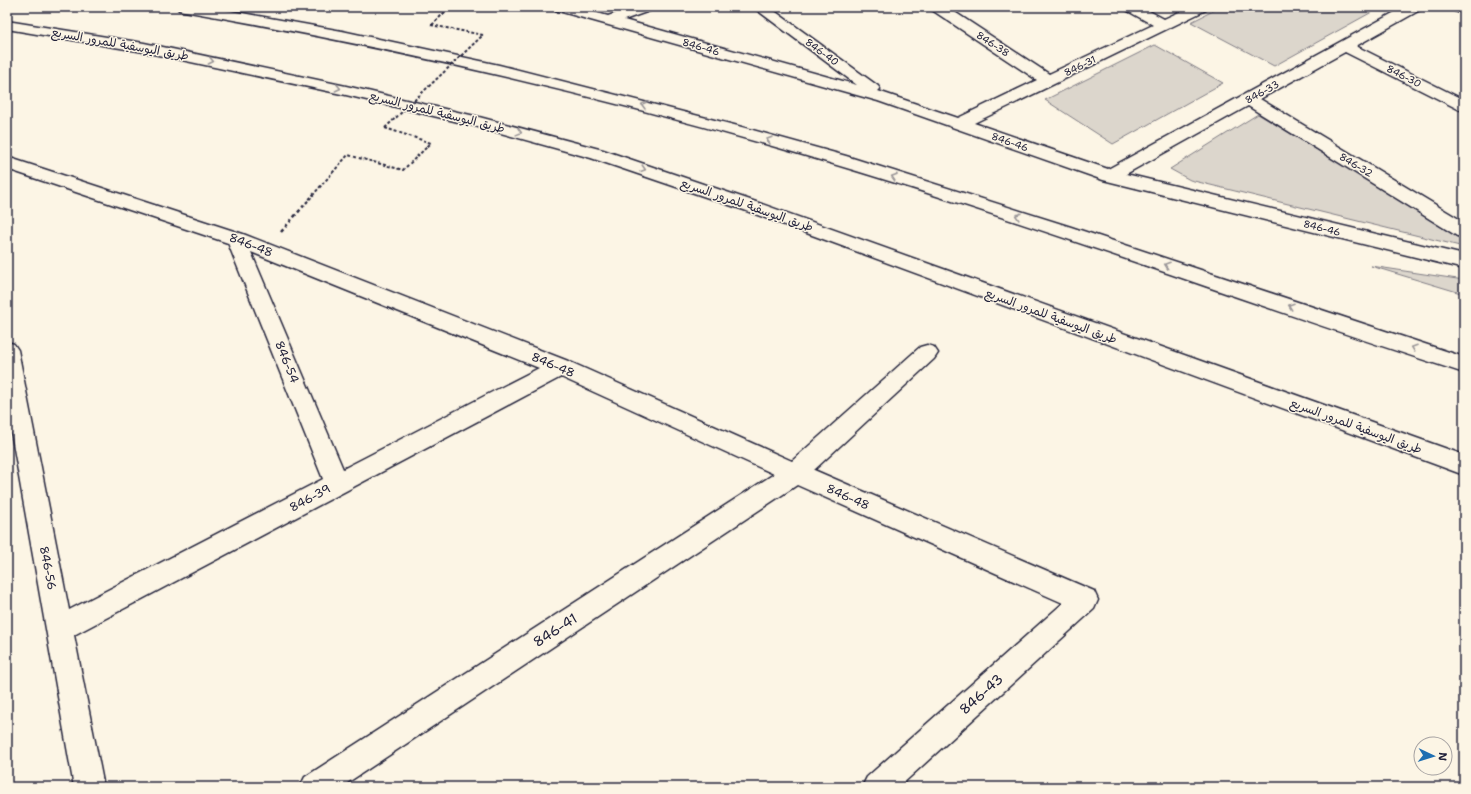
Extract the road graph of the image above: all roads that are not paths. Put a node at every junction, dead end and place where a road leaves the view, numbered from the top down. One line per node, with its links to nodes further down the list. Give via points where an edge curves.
1 (184, 7): 15 (main road)
2 (247, 7): 15 (main road)
3 (560, 7): 12 (main road, 846-46)
4 (647, 7): 12 (main road)
5 (760, 7): 19 (main road, 846-40)
6 (937, 7): 17 (main road, 846-38)
7 (1131, 7): 14 (main road)
8 (1201, 7): 14 (main road, 846-31)
9 (1415, 7): 16 (main road, 846-33)
10 (1457, 7): 11 (main road)
11 (1464, 10)
12 (608, 21): 19 (main road, 846-46)
13 (7, 25): 35 (main road, طريق اليوسفية للمرور السريع, one-way to 35, via 112,41 203,59 457,116 547,140 646,170 750,206)
14 (1164, 25): 17 (main road, 846-31)
15 (315, 30): 31 (main road, one-way to 15, via 1055,227 813,152 592,92)
16 (1344, 46): 20 (main road, 846-30); 21 (main road, 846-33)
17 (1049, 81): 23 (main road, 846-31)
18 (1464, 88): 20 (main road)
19 (884, 98): 23 (main road, 846-46)
20 (1447, 98): 22 (main road, 846-30)
21 (1248, 99): 25 (main road, 846-33); 26 (main road, 846-32)
22 (1464, 106)
23 (959, 124): 25 (main road, 846-46)
24 (7, 163): 27 (main road, 846-48)
25 (1109, 176): 28 (main road, 846-46)
26 (1464, 231)
27 (236, 239): 34 (main road, 846-48); 37 (main road, 846-54)
28 (1464, 262)
29 (7, 350): 39 (main road, 846-56)
30 (927, 353): 36 (main road, 846-41)
31 (1435, 355): 32 (main road); 33 (main road)
32 (1464, 360)
33 (1464, 365)
34 (560, 367): 36 (main road, 846-48); 37 (main road, 846-39)
35 (1464, 465)
36 (795, 473): 38 (main road, 846-48); 41 (main road, 846-41)
37 (337, 484): 39 (main road, 846-39)
38 (1085, 600): 42 (main road, 846-43)
39 (59, 629): 40 (main road, 846-56)
40 (89, 787)
41 (315, 787)
42 (877, 787)

